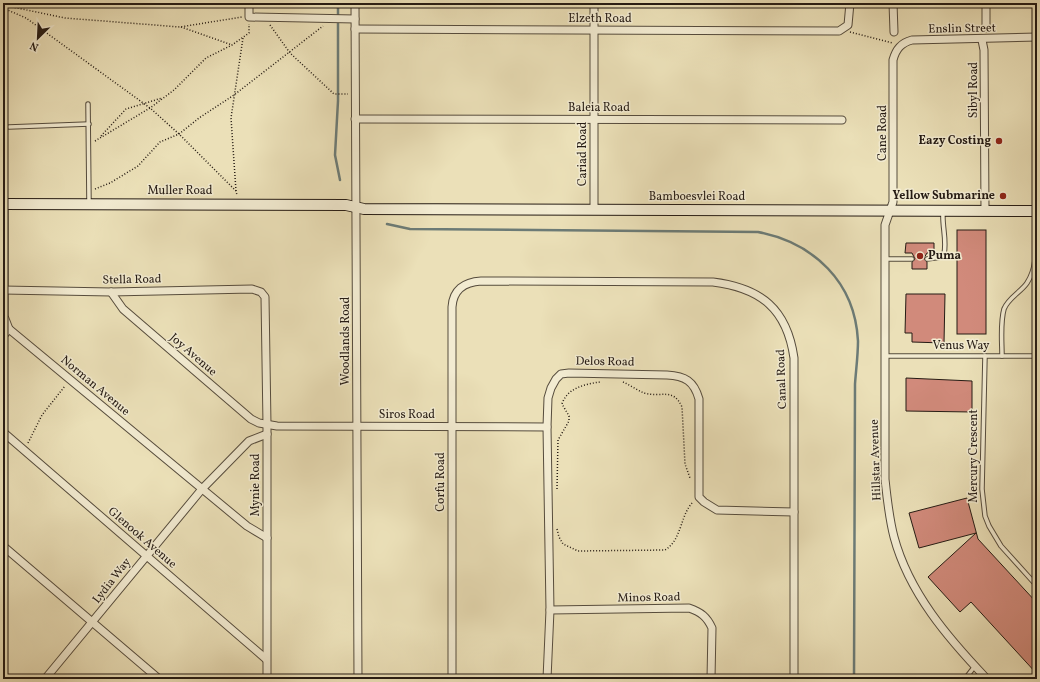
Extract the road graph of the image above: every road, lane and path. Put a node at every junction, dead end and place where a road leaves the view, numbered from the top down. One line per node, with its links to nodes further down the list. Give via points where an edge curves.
1 (249, 3): 10 (street)
2 (355, 3): 13 (street, Woodlands Road)
3 (594, 3): 18 (street, Cariad Road)
4 (850, 3): 15 (street, via 850,19)
5 (893, 3): 19 (street)
6 (986, 3): 16 (street)
7 (3, 5): 14 (path, via 65,18)
8 (3, 8): 29 (path, via 26,18)
9 (234, 17): 14 (path)
10 (249, 17): 11 (street); 21 (path, via 249,33)
11 (264, 17): 12 (street); 25 (path)
12 (332, 18): 13 (street); 25 (path)
13 (355, 19): 17 (street, Woodlands Road)
14 (180, 27): 23 (path)
15 (844, 28): 18 (street, Elzeth Road, via 839,31); 24 (path, via 853,34 887,40)
16 (986, 28)
17 (356, 29): 18 (street, Elzeth Road); 32 (street, Woodlands Road)
18 (594, 29): 33 (street, Cariad Road)
19 (894, 32)
20 (1037, 37): 22 (street, Enslin Street)
21 (243, 38): 23 (path); 27 (path)
22 (982, 40): 24 (street, Enslin Street, via 912,40); 50 (street, Sibyl Road)
23 (232, 45): 28 (path, via 206,58)
24 (900, 46): 48 (street, Cane Road, via 894,55 893,202)
25 (290, 53): 26 (path, via 334,94); 27 (path)
26 (343, 94)
27 (234, 95): 37 (path); 42 (path, via 231,118)
28 (164, 98): 29 (path); 31 (path)
29 (144, 103): 31 (path); 38 (path, via 126,109)
30 (88, 104): 35 (lane)
31 (150, 108): 37 (path); 38 (path)
32 (355, 119): 33 (street, Baleia Road); 46 (street, Woodlands Road)
33 (594, 119): 34 (street, Baleia Road); 47 (street, Cariad Road)
34 (842, 120)
35 (89, 124): 36 (lane); 39 (lane)
36 (9, 127)
37 (179, 134): 41 (path, via 160,142 138,166 110,183); 42 (path)
38 (101, 137): 39 (path)
39 (89, 146): 41 (lane)
40 (4, 164): 43 (lane)
41 (89, 190): 44 (lane)
42 (236, 191): 45 (path)
43 (4, 204): 44 (street, Muller Road); 57 (street)
44 (89, 204): 45 (street, Muller Road)
45 (238, 205): 46 (street, Muller Road)
46 (357, 207): 47 (street, Bamboesvlei Road); 70 (street, Woodlands Road)
47 (594, 210): 48 (street, Bamboesvlei Road)
48 (889, 210): 49 (street, Bamboesvlei Road); 53 (street, Hillstar Avenue, via 885,225)
49 (943, 211): 50 (street, Bamboesvlei Road); 55 (lane, via 944,254 942,257)
50 (985, 211): 51 (street, Bamboesvlei Road)
51 (1037, 211)
52 (1035, 238): 64 (lane, via 1036,262 1031,274 1026,284 1004,308)
53 (886, 259): 54 (lane); 62 (street, Hillstar Avenue)
54 (912, 259)
55 (927, 259)
56 (461, 288): 71 (street, Corfu Road, via 454,296 452,307); 80 (street, Canal Road, via 472,282 713,282 744,288 759,296 783,320 792,347)
57 (3, 290): 58 (street, Stella Road); 60 (street, via 4,316)
58 (111, 292): 59 (street, Stella Road, via 252,289); 69 (street, Joy Avenue, via 123,309 251,419)
59 (261, 292): 69 (street, Mynie Road, via 266,301)
60 (9, 329): 61 (street); 66 (street, Norman Avenue)
61 (3, 336)
62 (885, 356): 63 (lane, Venus Way); 89 (street, Hillstar Avenue, via 885,479 894,538 913,585 923,601)
63 (986, 356): 64 (lane, Venus Way); 85 (lane, Mercury Crescent, via 982,489 985,516 1001,546)
64 (1002, 356): 65 (lane, Venus Way)
65 (1037, 356)
66 (70, 379): 75 (path, via 42,416); 77 (street, Norman Avenue)
67 (604, 382): 78 (path, via 578,387 563,400 562,404 569,421 558,440)
68 (617, 382): 76 (path, via 631,385 642,392 674,395 678,399 683,415 685,464)
69 (268, 425): 70 (street, Siros Road); 74 (street, Mynie Road)
70 (358, 426): 71 (street, Siros Road); 93 (street, Woodlands Road)
71 (452, 426): 72 (street, Siros Road); 94 (street, Corfu Road)
72 (547, 427): 79 (street, Delos Road, via 550,388 561,374 680,375 696,387 699,399 698,484 699,497); 86 (street, Delos Road)
73 (3, 432): 75 (street, Glenook Avenue)
74 (267, 434): 77 (street, Lydia Way, via 249,441); 82 (street, Mynie Road)
75 (24, 450): 84 (street, Glenook Avenue)
76 (690, 477)
77 (202, 489): 82 (street, Norman Avenue, via 247,526); 84 (street, Lydia Way)
78 (557, 495)
79 (703, 501): 80 (street, via 717,510 726,512); 81 (path, via 692,503 676,538 665,550 578,551 563,544)
80 (794, 512): 97 (street, Canal Road)
81 (557, 527)
82 (267, 538): 88 (street, Mynie Road)
83 (3, 546): 87 (street)
84 (146, 556): 87 (street, Lydia Way); 88 (street, Glenook Avenue)
85 (1037, 586)
86 (550, 610): 95 (street, Delos Road); 96 (street, Minos Road, via 696,610 712,628)
87 (92, 623): 90 (street, Lydia Way); 91 (street)
88 (266, 659): 92 (street, Mynie Road)
89 (975, 666): 98 (lane); 99 (street, Hillstar Avenue)
90 (45, 679)
91 (159, 679)
92 (267, 679)
93 (358, 679)
94 (452, 679)
95 (547, 679)
96 (711, 679)
97 (794, 679)
98 (965, 679)
99 (987, 679)

